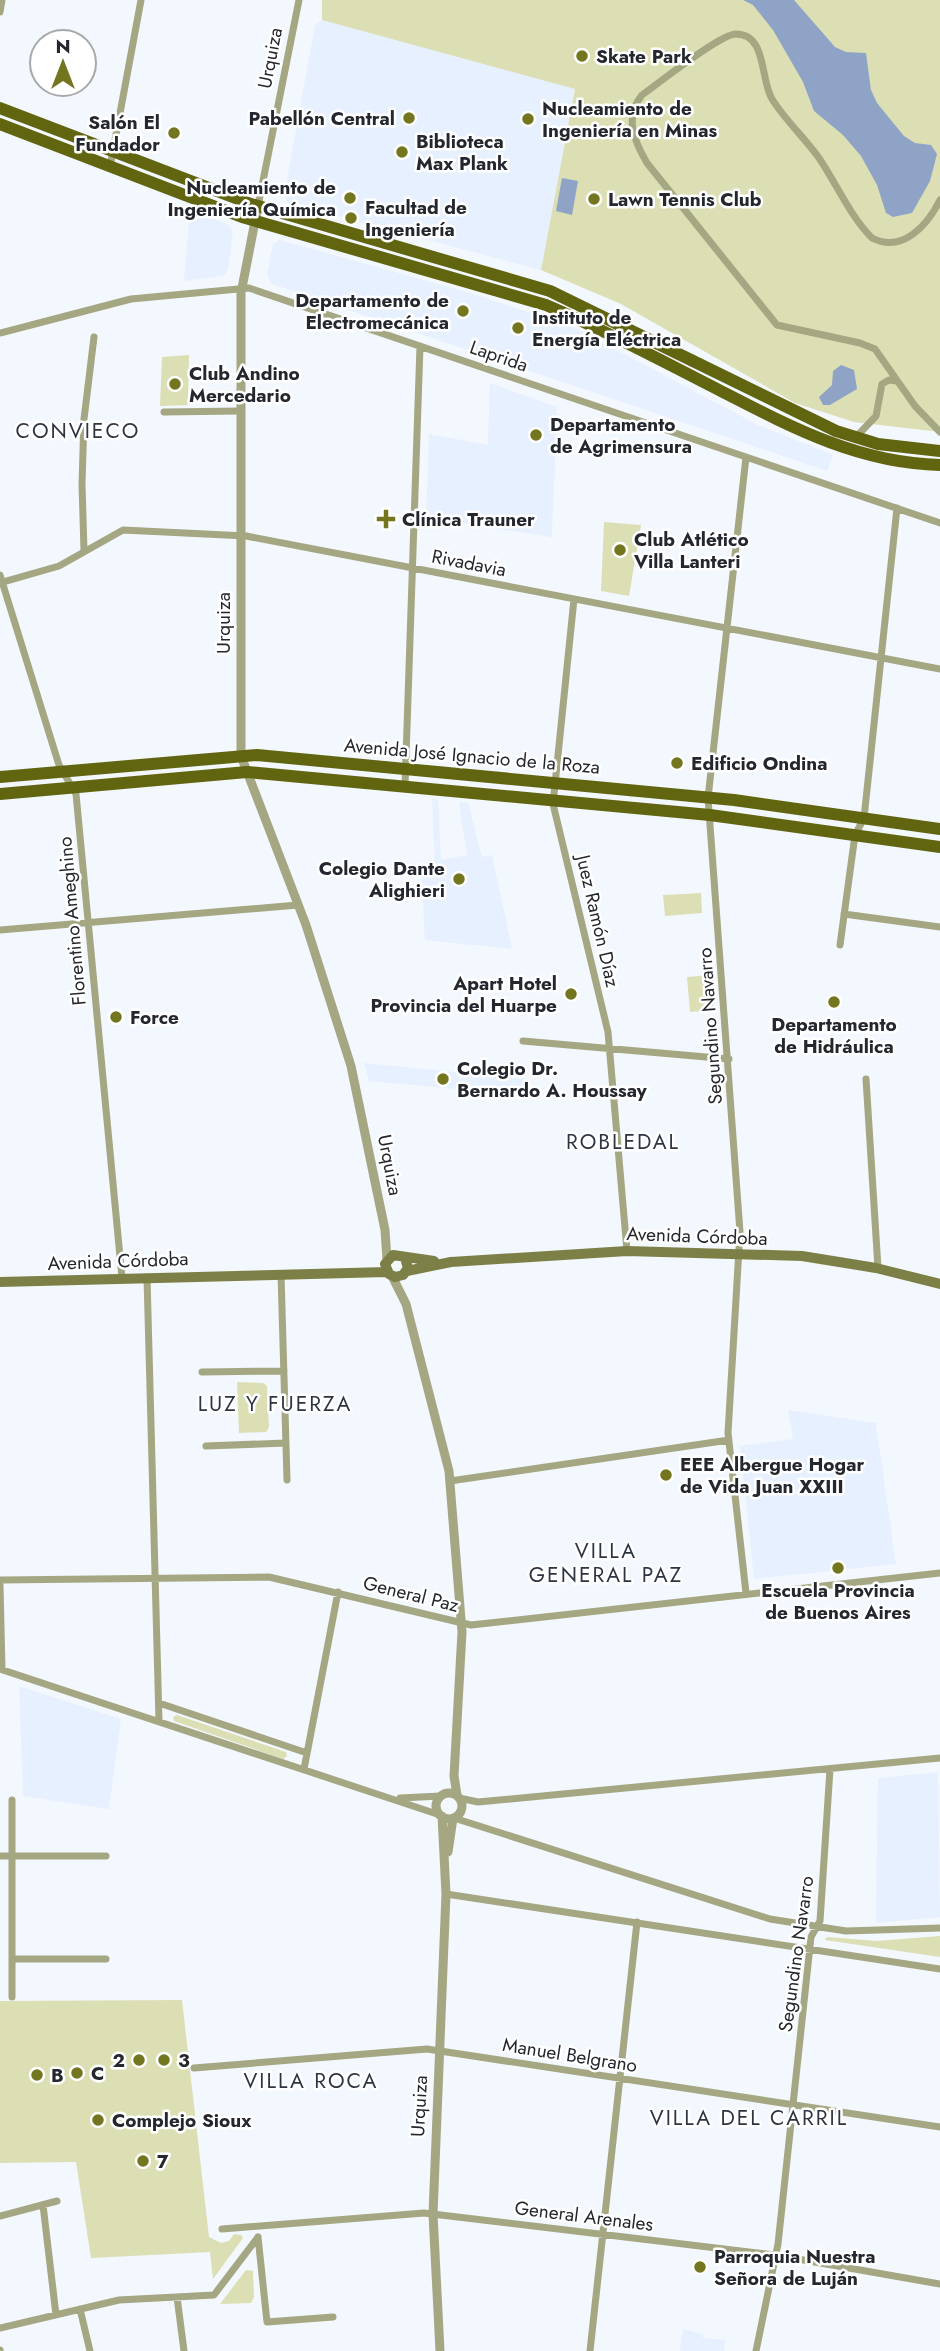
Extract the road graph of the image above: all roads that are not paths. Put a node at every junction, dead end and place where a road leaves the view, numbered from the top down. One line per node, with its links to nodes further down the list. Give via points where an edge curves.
1 (2, 0): 4 (street)
2 (141, 0): 7 (street)
3 (299, 0): 10 (street, Urquiza)
4 (0, 12)
5 (0, 108): 7 (main road)
6 (0, 124): 8 (main road)
7 (113, 152): 8 (street); 10 (main road)
8 (110, 167): 11 (main road)
9 (940, 200): 16 (street, via 918,232 888,242 872,238 772,98 760,51 749,37 739,34 722,39 642,95 634,107 634,136 647,163 778,326 868,345 881,355)
10 (258, 206): 11 (street, Urquiza); 20 (main road, via 550,291 596,310 801,417)
11 (254, 220): 12 (street, Urquiza); 23 (main road, via 527,298 591,324 816,439 874,458)
12 (241, 289): 13 (street, Laprida, via 131,299); 15 (street, Laprida); 17 (street, Urquiza)
13 (0, 333)
14 (94, 337): 27 (street, via 84,419)
15 (420, 346): 22 (street, Laprida); 28 (street)
16 (898, 382): 19 (street); 20 (street, via 882,384 873,421)
17 (240, 411): 18 (street); 26 (street, Urquiza)
18 (164, 412)
19 (940, 432)
20 (855, 438): 21 (main road)
21 (940, 451)
22 (746, 457): 24 (street, Laprida); 31 (street, Segundino Navarro)
23 (940, 465)
24 (897, 508): 25 (street, Laprida); 32 (street)
25 (940, 523)
26 (240, 536): 27 (street, Rivadavia, via 128,529); 28 (street, Rivadavia); 34 (street, Urquiza)
27 (84, 551): 29 (street, Rivadavia, via 59,566)
28 (412, 568): 30 (street, Rivadavia); 36 (street)
29 (1, 580): 37 (street, Florentino Ameghino)
30 (574, 599): 31 (street, Rivadavia); 40 (street, Juez Ramón Díaz)
31 (727, 628): 32 (street, Rivadavia); 45 (street, Segundino Navarro)
32 (881, 658): 33 (street, Rivadavia); 49 (street)
33 (940, 669)
34 (241, 757): 35 (main road, Avenida José Ignacio de la Roza); 37 (main road, Avenida José Ignacio de la Roza); 38 (street, Urquiza)
35 (322, 761): 36 (main road, Avenida José Ignacio de la Roza); 38 (main road)
36 (405, 769): 40 (main road, Avenida José Ignacio de la Roza); 41 (street)
37 (63, 772): 39 (main road, Avenida José Ignacio de la Roza); 42 (street, Florentino Ameghino)
38 (247, 772): 41 (main road, Avenida José Ignacio de la Roza); 42 (main road, Avenida José Ignacio de la Roza); 54 (street, Urquiza)
39 (0, 777)
40 (555, 783): 43 (main road, Avenida José Ignacio de la Roza); 46 (street, Juez Ramón Díaz)
41 (405, 786): 46 (main road, Avenida José Ignacio de la Roza)
42 (73, 787): 44 (main road, Avenida José Ignacio de la Roza); 56 (street, Florentino Ameghino)
43 (620, 790): 45 (main road, Avenida José Ignacio de la Roza); 46 (main road)
44 (0, 793)
45 (708, 798): 47 (main road); 48 (street, Segundino Navarro); 49 (main road, Avenida José Ignacio de la Roza)
46 (554, 800): 47 (main road, Avenida José Ignacio de la Roza); 61 (street, Juez Ramón Díaz)
47 (639, 808): 48 (main road, Avenida José Ignacio de la Roza)
48 (710, 815): 52 (main road, Avenida José Ignacio de la Roza); 62 (street, Segundino Navarro)
49 (864, 817): 50 (main road, Avenida José Ignacio de la Roza); 52 (street)
50 (925, 826): 51 (main road, Avenida José Ignacio de la Roza); 52 (main road, via 876,827)
51 (940, 829)
52 (855, 835): 53 (main road, Avenida José Ignacio de la Roza); 55 (street)
53 (940, 847)
54 (299, 905): 56 (street); 64 (street, Urquiza, via 354,1077)
55 (844, 914): 57 (street); 59 (street)
56 (87, 923): 58 (street); 74 (street, Florentino Ameghino)
57 (940, 927)
58 (0, 930)
59 (840, 945)
60 (523, 1041): 61 (street)
61 (609, 1048): 62 (street); 65 (street, Juez Ramón Díaz)
62 (729, 1059): 66 (street, Segundino Navarro)
63 (866, 1079): 70 (street)
64 (385, 1230): 67 (street, Urquiza); 69 (street, Urquiza)
65 (627, 1251): 66 (main road, Avenida Córdoba); 68 (main road, Avenida Córdoba)
66 (739, 1254): 70 (main road, Avenida Córdoba, via 802,1256); 80 (street, Segundino Navarro)
67 (402, 1256): 68 (main road, Avenida Córdoba); 69 (main road); 71 (main road)
68 (451, 1262): 71 (main road, Avenida Córdoba)
69 (388, 1268): 71 (main road, Avenida Córdoba); 72 (main road, Avenida Córdoba); 77 (street, Urquiza)
70 (878, 1268): 76 (main road, Avenida Córdoba)
71 (406, 1272): 77 (street, Urquiza)
72 (281, 1273): 73 (main road, Avenida Córdoba); 78 (street)
73 (147, 1277): 74 (main road, Avenida Córdoba); 86 (street)
74 (122, 1278): 75 (main road, Avenida Córdoba)
75 (0, 1282)
76 (940, 1284)
77 (405, 1304): 84 (street, Urquiza)
78 (284, 1371): 79 (street); 81 (street)
79 (202, 1372)
80 (729, 1440): 84 (street); 90 (street, Segundino Navarro)
81 (286, 1443): 82 (street); 83 (street)
82 (206, 1446)
83 (287, 1480)
84 (450, 1481): 91 (street, Urquiza)
85 (940, 1573): 90 (street, General Paz)
86 (156, 1578): 87 (street, General Paz); 89 (street, General Paz, via 270,1577); 93 (street)
87 (0, 1580)
88 (0, 1585): 92 (street)
89 (338, 1592): 91 (street, General Paz); 95 (street)
90 (746, 1593): 91 (street, General Paz)
91 (461, 1623): 99 (street, Urquiza)
92 (1, 1669): 94 (street)
93 (159, 1703): 94 (street); 95 (street)
94 (159, 1721): 97 (street)
95 (307, 1753): 97 (street)
96 (940, 1758): 98 (street)
97 (304, 1769): 102 (street)
98 (830, 1769): 101 (street, via 478,1802); 112 (street, Segundino Navarro)
99 (454, 1776): 100 (street, Urquiza); 101 (street, Urquiza)
100 (442, 1795): 101 (street); 102 (street); 104 (street, via 436,1805)
101 (458, 1797): 105 (street, via 462,1807)
102 (392, 1798): 104 (street)
103 (12, 1800): 107 (street)
104 (441, 1816): 105 (street); 109 (street, Urquiza)
105 (454, 1818): 109 (street, Urquiza); 112 (street, via 770,1919)
106 (0, 1856): 107 (street)
107 (12, 1856): 108 (street); 115 (street)
108 (106, 1856)
109 (446, 1864): 110 (street, Urquiza)
110 (446, 1894): 111 (street); 119 (street, Urquiza)
111 (637, 1922): 114 (street); 121 (street)
112 (816, 1927): 113 (street, via 866,1932); 114 (street, Segundino Navarro)
113 (940, 1928)
114 (809, 1948): 117 (street); 122 (street, Segundino Navarro)
115 (12, 1959): 116 (street); 118 (street)
116 (106, 1959)
117 (940, 1969)
118 (12, 1997)
119 (439, 2051): 120 (street, Manuel Belgrano); 121 (street, Manuel Belgrano); 126 (street, Urquiza)
120 (194, 2068)
121 (620, 2078): 122 (street, Manuel Belgrano); 130 (street)
122 (793, 2105): 123 (street, Manuel Belgrano); 132 (street, Segundino Navarro)
123 (940, 2127)
124 (57, 2201): 125 (street)
125 (43, 2205): 127 (street); 136 (street)
126 (433, 2214): 128 (street, General Arenales); 130 (street, General Arenales); 141 (street, Urquiza)
127 (0, 2216)
128 (257, 2226): 129 (street, General Arenales); 131 (street)
129 (222, 2229)
130 (603, 2234): 132 (street, General Arenales); 142 (street)
131 (258, 2237): 134 (street, via 214,2295); 137 (street, via 267,2322)
132 (775, 2255): 133 (street, General Arenales); 143 (street, Segundino Navarro)
133 (940, 2284)
134 (177, 2297): 135 (street, via 119,2300); 140 (street)
135 (80, 2309): 136 (street); 139 (street)
136 (56, 2315): 138 (street)
137 (333, 2317)
138 (0, 2328)
139 (90, 2351)
140 (184, 2351)
141 (440, 2351)
142 (590, 2351)
143 (755, 2351)

